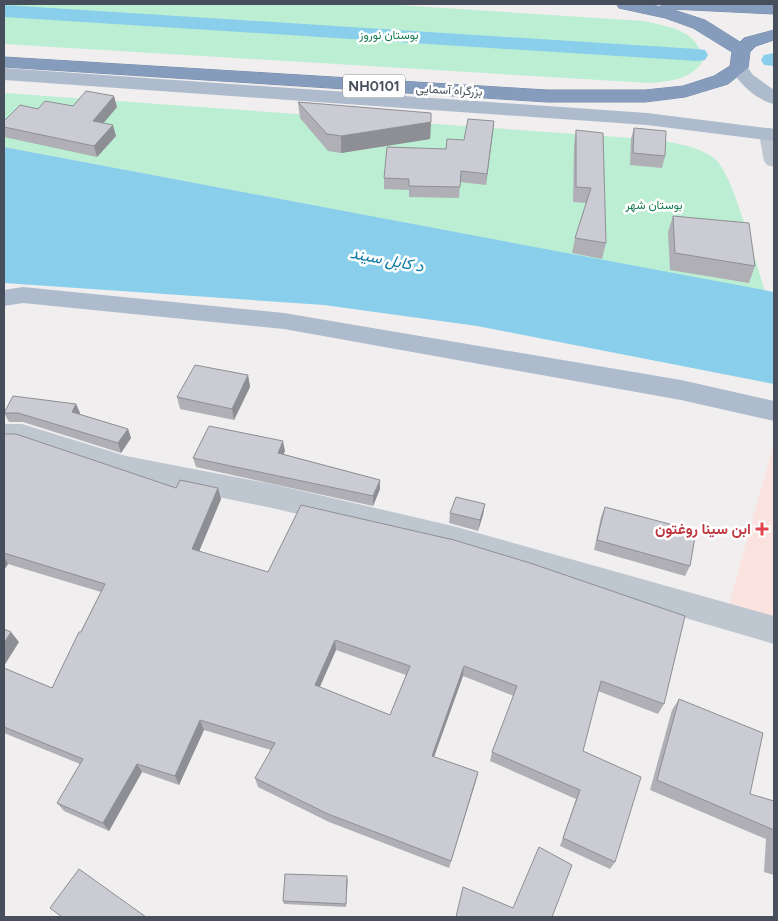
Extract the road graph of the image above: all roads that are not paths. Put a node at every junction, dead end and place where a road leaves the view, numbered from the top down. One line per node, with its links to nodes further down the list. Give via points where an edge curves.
1 (625, 4): 5 (highway, via 699,24)
2 (656, 4): 3 (highway)
3 (774, 9)
4 (774, 35): 5 (highway, بزرگراه آسمایی / NH0101, via 750,42)
5 (740, 59): 6 (highway, بزرگراه آسمایی / NH0101, via 721,80 685,91 645,96 547,96); 8 (main road, via 746,79)
6 (4, 62)
7 (4, 74): 9 (main road, via 647,120)
8 (774, 98)
9 (772, 135): 10 (street)
10 (774, 161)
11 (4, 298): 13 (main road, via 23,295 284,321 681,390)
12 (4, 316): 13 (main road, via 19,313 278,336 680,407)
13 (774, 412)
14 (4, 434): 15 (street, via 22,434 126,467 272,496 453,538)
15 (774, 630)

